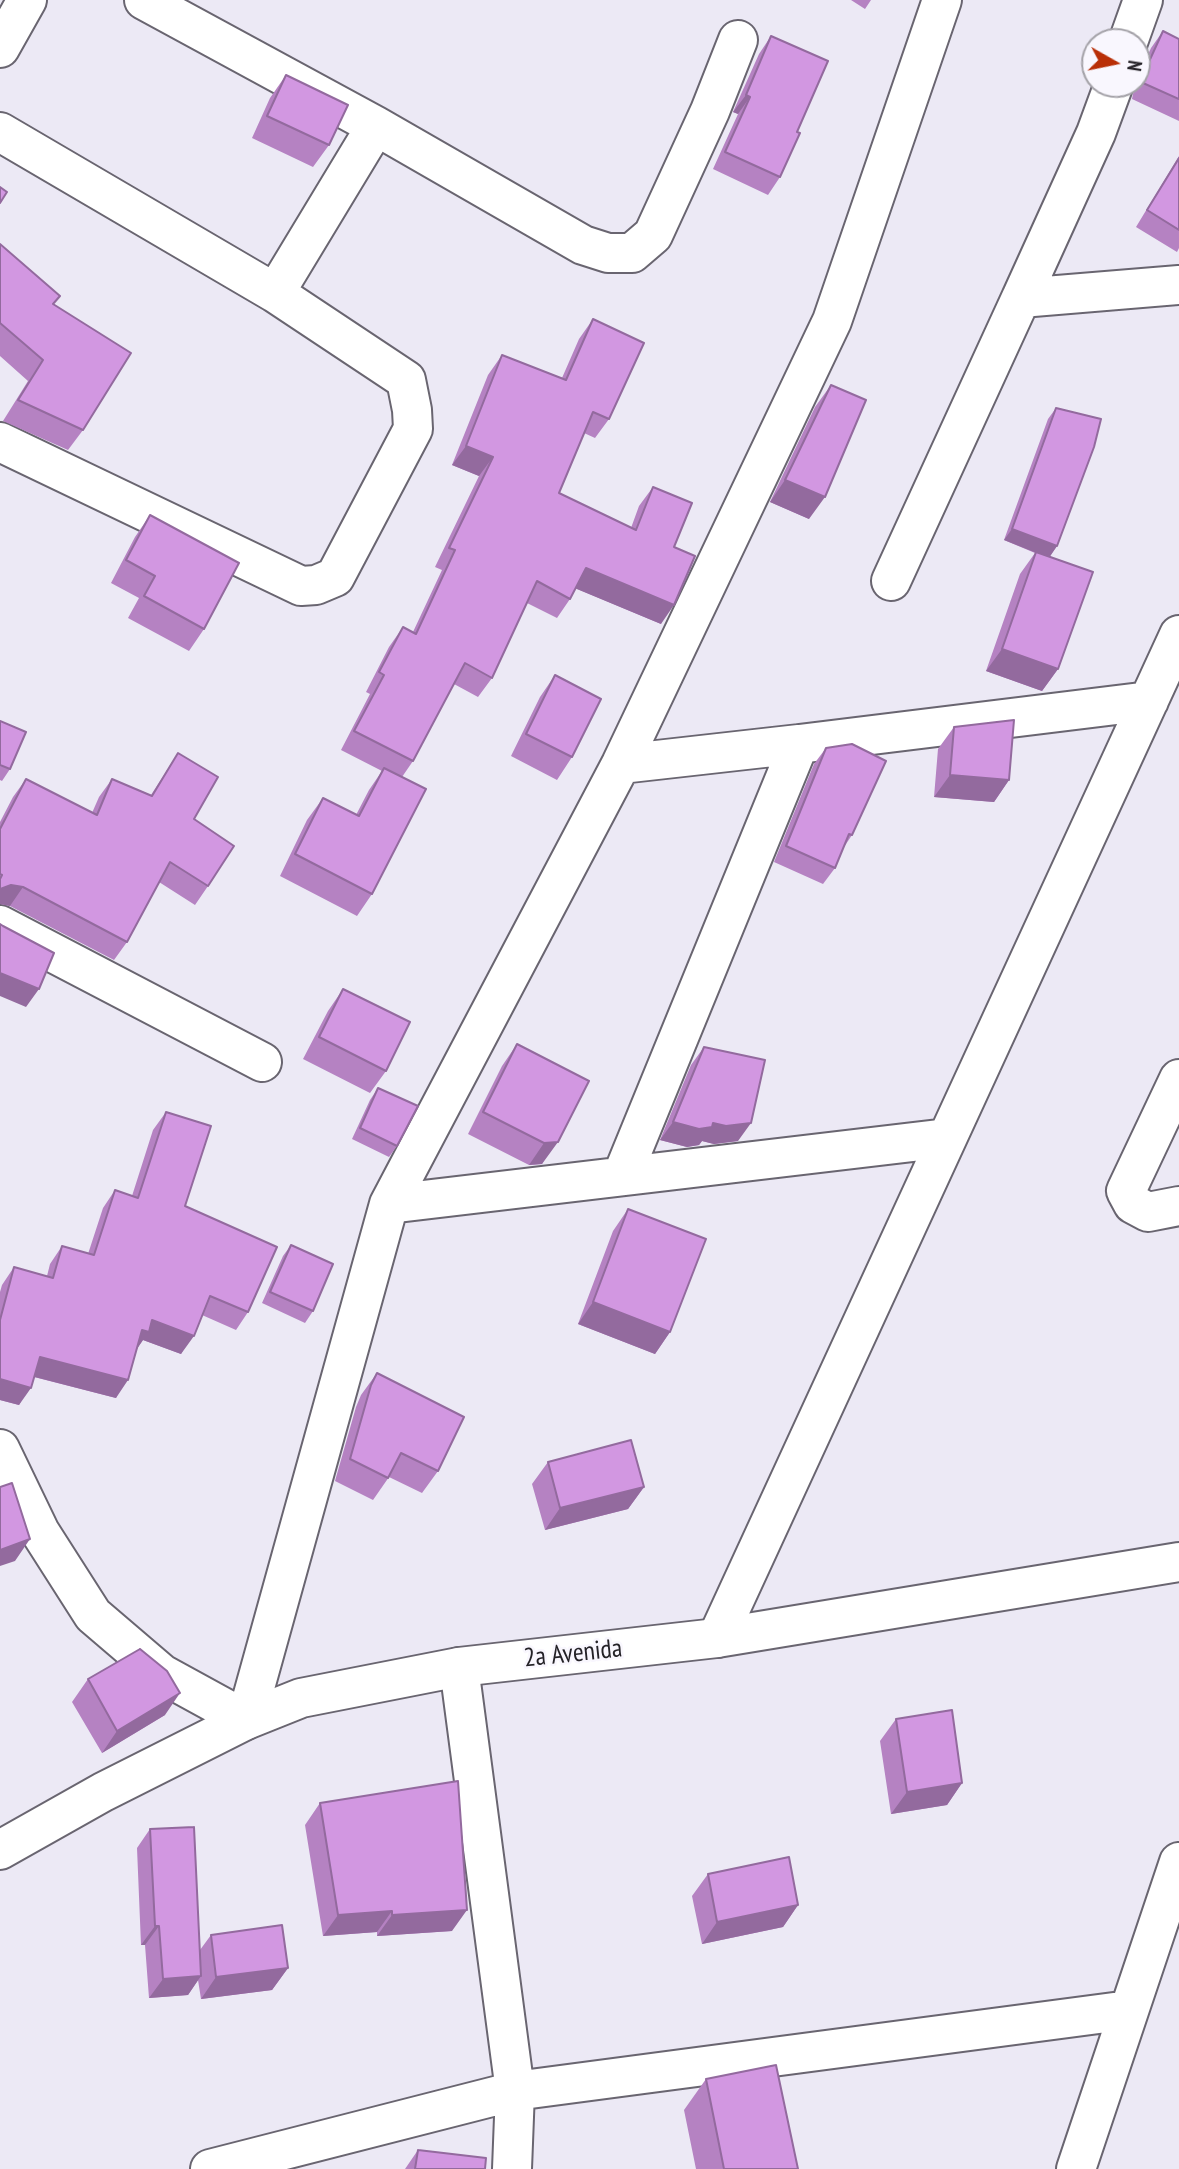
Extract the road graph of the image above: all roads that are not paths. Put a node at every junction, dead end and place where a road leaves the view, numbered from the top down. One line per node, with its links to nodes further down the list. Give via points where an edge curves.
1 (27, 0): 7 (street)
2 (144, 0): 9 (street)
3 (942, 0): 19 (street, via 832,321)
4 (1143, 0): 5 (street)
5 (1133, 28)
6 (738, 40): 9 (street, via 653,235 632,253 608,253 583,245)
7 (0, 48)
8 (1109, 98): 13 (street)
9 (376, 126): 12 (street)
10 (0, 132): 12 (street)
11 (1179, 285): 13 (street)
12 (275, 293): 14 (street, via 405,380 408,390 413,429 335,577 300,586)
13 (1021, 298): 15 (street)
14 (0, 442)
15 (891, 581)
16 (1179, 635): 17 (street)
17 (1149, 701): 18 (street); 23 (street)
18 (799, 744): 19 (street); 24 (street)
19 (621, 764): 25 (street)
20 (0, 925): 21 (street)
21 (262, 1062)
22 (1179, 1079): 26 (street, via 1126,1191 1133,1205 1148,1212)
23 (947, 1138): 24 (street); 29 (street)
24 (622, 1176): 25 (street)
25 (389, 1204): 31 (street)
26 (1179, 1206)
27 (0, 1449): 31 (street, via 40,1532 93,1615 162,1674)
28 (1179, 1562): 29 (street, 2a Avenida)
29 (717, 1638): 30 (street, 2a Avenida)
30 (459, 1667): 31 (street, 2a Avenida, via 301,1698); 35 (street)
31 (246, 1720): 32 (street, 2a Avenida)
32 (0, 1850)
33 (1179, 1862): 34 (street)
34 (1129, 2010): 35 (street); 38 (street)
35 (515, 2091): 36 (street); 37 (street)
36 (210, 2169)
37 (512, 2169)
38 (1076, 2169)

